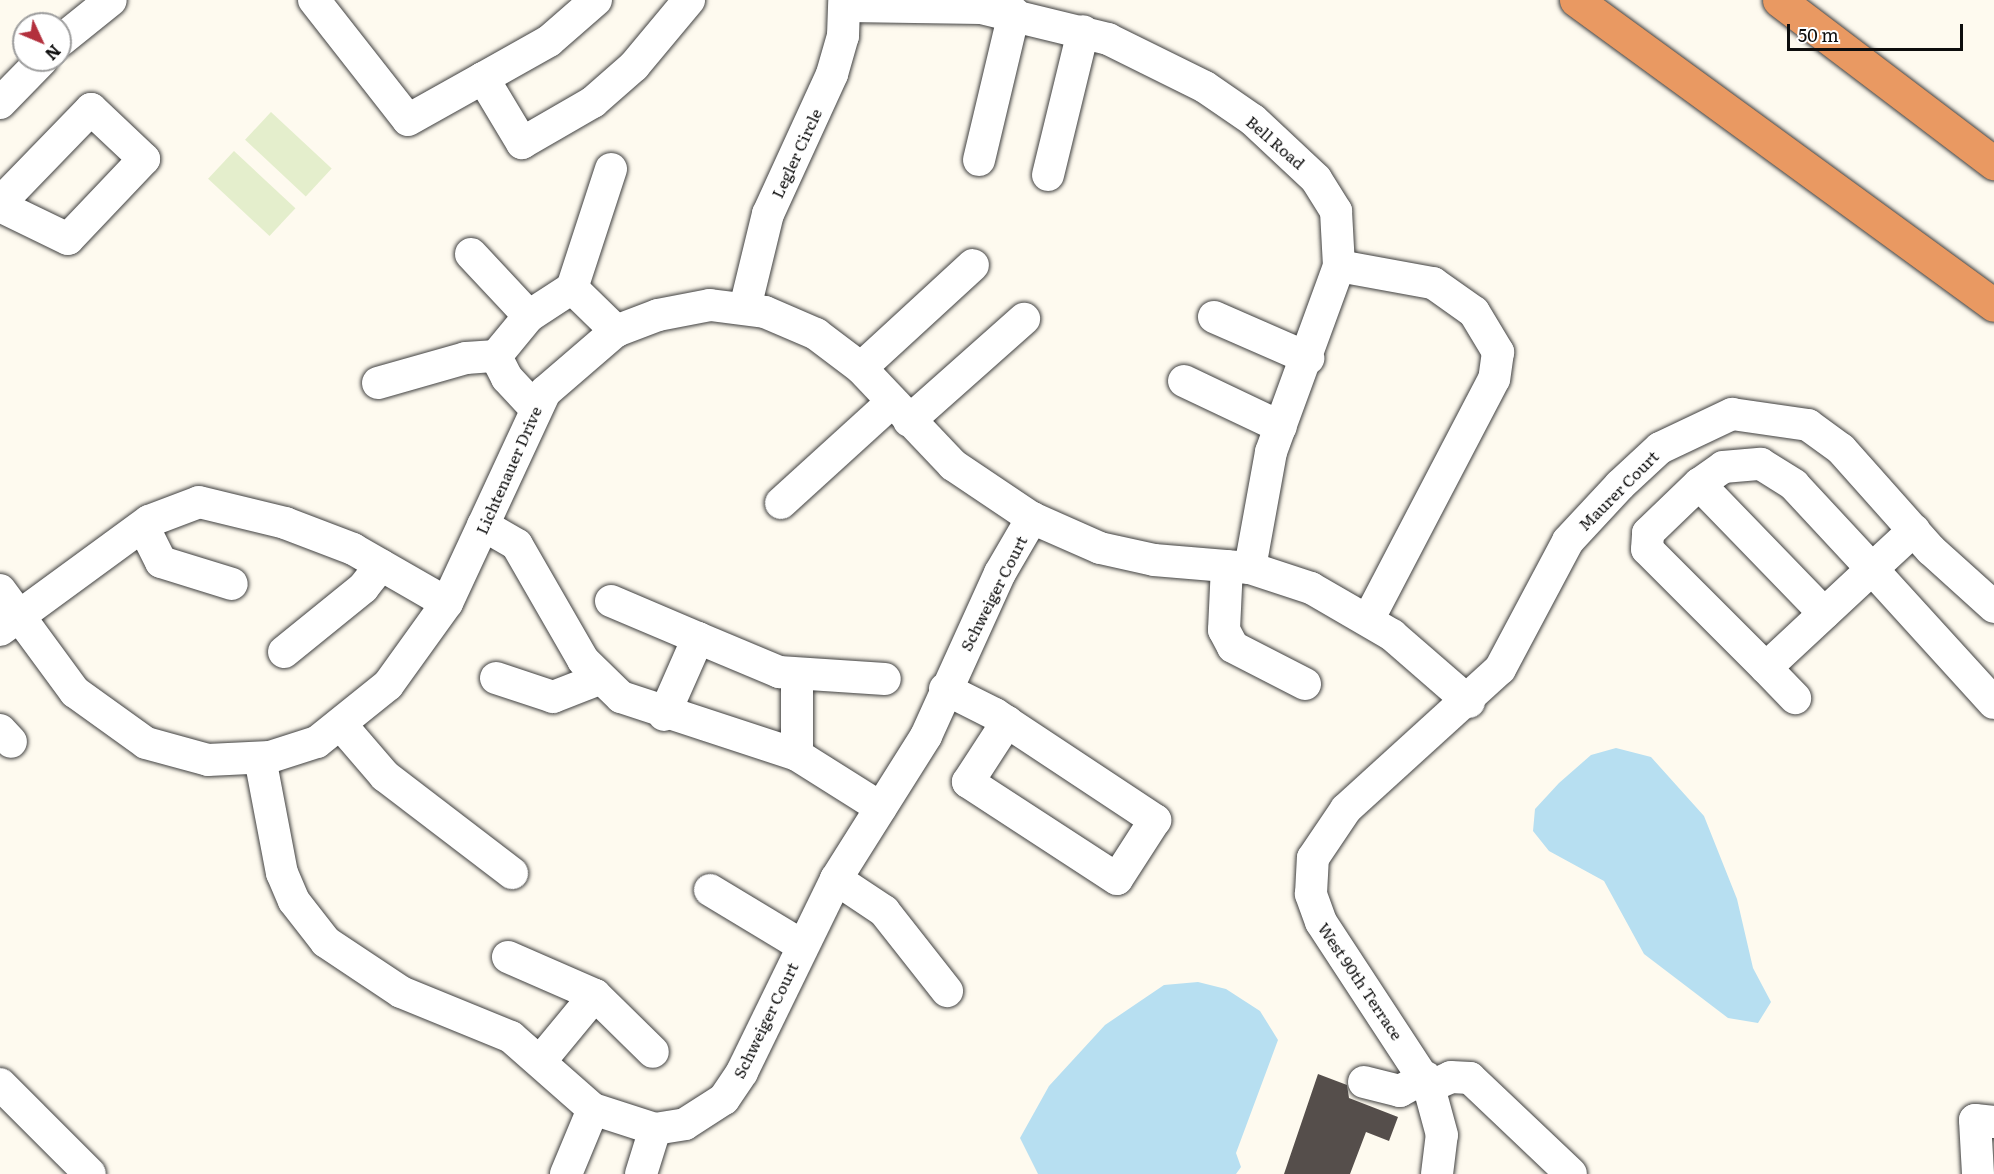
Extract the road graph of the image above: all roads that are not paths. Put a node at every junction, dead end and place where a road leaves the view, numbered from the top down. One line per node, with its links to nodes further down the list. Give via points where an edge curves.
1 (111, 0): 9 (street)
2 (314, 0): 12 (street, via 408,120)
3 (596, 0): 12 (street, via 549,41)
4 (689, 0): 12 (street, via 634,66 593,102 522,143)
5 (1576, 0): 22 (highway)
6 (1779, 0): 15 (highway)
7 (845, 3): 8 (street, Bell Road); 23 (street, Legler Circle, via 832,74 768,214)
8 (1014, 13): 10 (street, Bell Road); 14 (street)
9 (72, 31)
10 (1083, 31): 17 (street); 20 (street, Bell Road, via 1155,59 1261,127 1316,178 1336,211)
11 (30, 72): 13 (street)
12 (483, 78)
13 (0, 103)
14 (979, 160)
15 (1994, 163)
16 (611, 169): 21 (street)
17 (1048, 175)
18 (471, 254): 24 (street)
19 (973, 265): 30 (street)
20 (1339, 266): 29 (street, Bell Road); 51 (street, via 1433,283 1474,312 1498,352 1494,379)
21 (572, 288): 24 (street); 27 (street)
22 (1994, 304)
23 (745, 308): 27 (street, Lichtenauer Drive, via 684,309); 30 (street, Lichtenauer Drive, via 816,334)
24 (529, 316): 28 (street)
25 (1214, 317): 29 (street)
26 (1024, 319): 34 (street)
27 (616, 331): 33 (street, Lichtenauer Drive, via 582,355)
28 (496, 356): 32 (street, via 466,358); 33 (street, via 507,378)
29 (1308, 358): 35 (street, Bell Road)
30 (861, 368): 34 (street, Lichtenauer Drive)
31 (1184, 381): 35 (street)
32 (378, 383)
33 (535, 408): 39 (street, Lichtenauer Drive)
34 (901, 412): 37 (street); 38 (street, Lichtenauer Drive, via 953,465)
35 (1281, 427): 43 (street, Bell Road)
36 (1699, 484): 44 (street, via 1723,467 1761,464 1794,485); 50 (street); 55 (street, via 1648,533 1647,549)
37 (781, 503)
38 (1032, 518): 43 (street, Lichtenauer Drive, via 1101,548 1154,561); 61 (street, Schweiger Court)
39 (483, 525): 48 (street, Lichtenauer Drive); 58 (street, via 517,545)
40 (143, 526): 42 (street, via 199,502 285,523); 45 (street, via 161,562); 52 (street)
41 (1914, 530): 44 (street); 49 (street, Maurer Court); 63 (street, Maurer Court, via 1841,449 1808,425 1732,414 1660,448 1568,541 1500,669)
42 (381, 565): 48 (street); 54 (street, via 363,588)
43 (1239, 567): 51 (street, Lichtenauer Drive, via 1311,588); 60 (street, Bell Road, via 1224,630 1233,647)
44 (1872, 569): 50 (street); 64 (street)
45 (232, 584)
46 (0, 590): 52 (street, Lichtenauer Drive)
47 (611, 601): 53 (street)
48 (447, 603): 67 (street, Lichtenauer Drive, via 388,685)
49 (1994, 607)
50 (1824, 613): 55 (street)
51 (1368, 620): 63 (street, Lichtenauer Drive)
52 (9, 623): 69 (street, Lichtenauer Drive, via 75,692 146,743 208,760)
53 (698, 638): 56 (street, via 779,672); 65 (street)
54 (284, 652)
55 (1766, 668): 62 (street)
56 (798, 674): 59 (street); 68 (street)
57 (496, 678): 58 (street, via 553,697)
58 (598, 679): 65 (street, via 621,697)
59 (885, 679)
60 (1305, 684)
61 (945, 689): 66 (street); 70 (street, Schweiger Court, via 917,753)
62 (1795, 698)
63 (1469, 702): 81 (street, West 90th Terrace, via 1346,809 1321,840 1310,876 1321,922)
64 (1994, 703)
65 (664, 715): 68 (street)
66 (1007, 722): 66 (street, via 1155,820 1117,879 968,782)
67 (342, 726): 69 (street, Lichtenauer Drive, via 317,742); 71 (street, via 386,776)
68 (797, 755): 70 (street)
69 (260, 758): 79 (street, via 282,873 294,901 326,942 376,979 478,1019)
70 (881, 808): 72 (street, Schweiger Court)
71 (512, 873)
72 (836, 879): 74 (street, Schweiger Court); 76 (street, via 884,911)
73 (710, 890): 74 (street)
74 (801, 945): 85 (street, Schweiger Court, via 746,1065 724,1099 685,1124)
75 (508, 957): 77 (street)
76 (947, 990)
77 (595, 995): 78 (street); 79 (street)
78 (653, 1052)
79 (542, 1059): 83 (street)
80 (1364, 1082): 81 (street, via 1400,1091)
81 (1427, 1082): 89 (street, West 90th Terrace, via 1442,1135); 90 (street, via 1470,1078)
82 (0, 1084): 86 (street)
83 (593, 1109): 85 (street); 87 (street)
84 (1994, 1122): 91 (street, via 1975,1120)
85 (655, 1130): 88 (street)
86 (90, 1174)
87 (566, 1174)
88 (641, 1174)
89 (1437, 1174)
90 (1571, 1174)
91 (1978, 1174)

